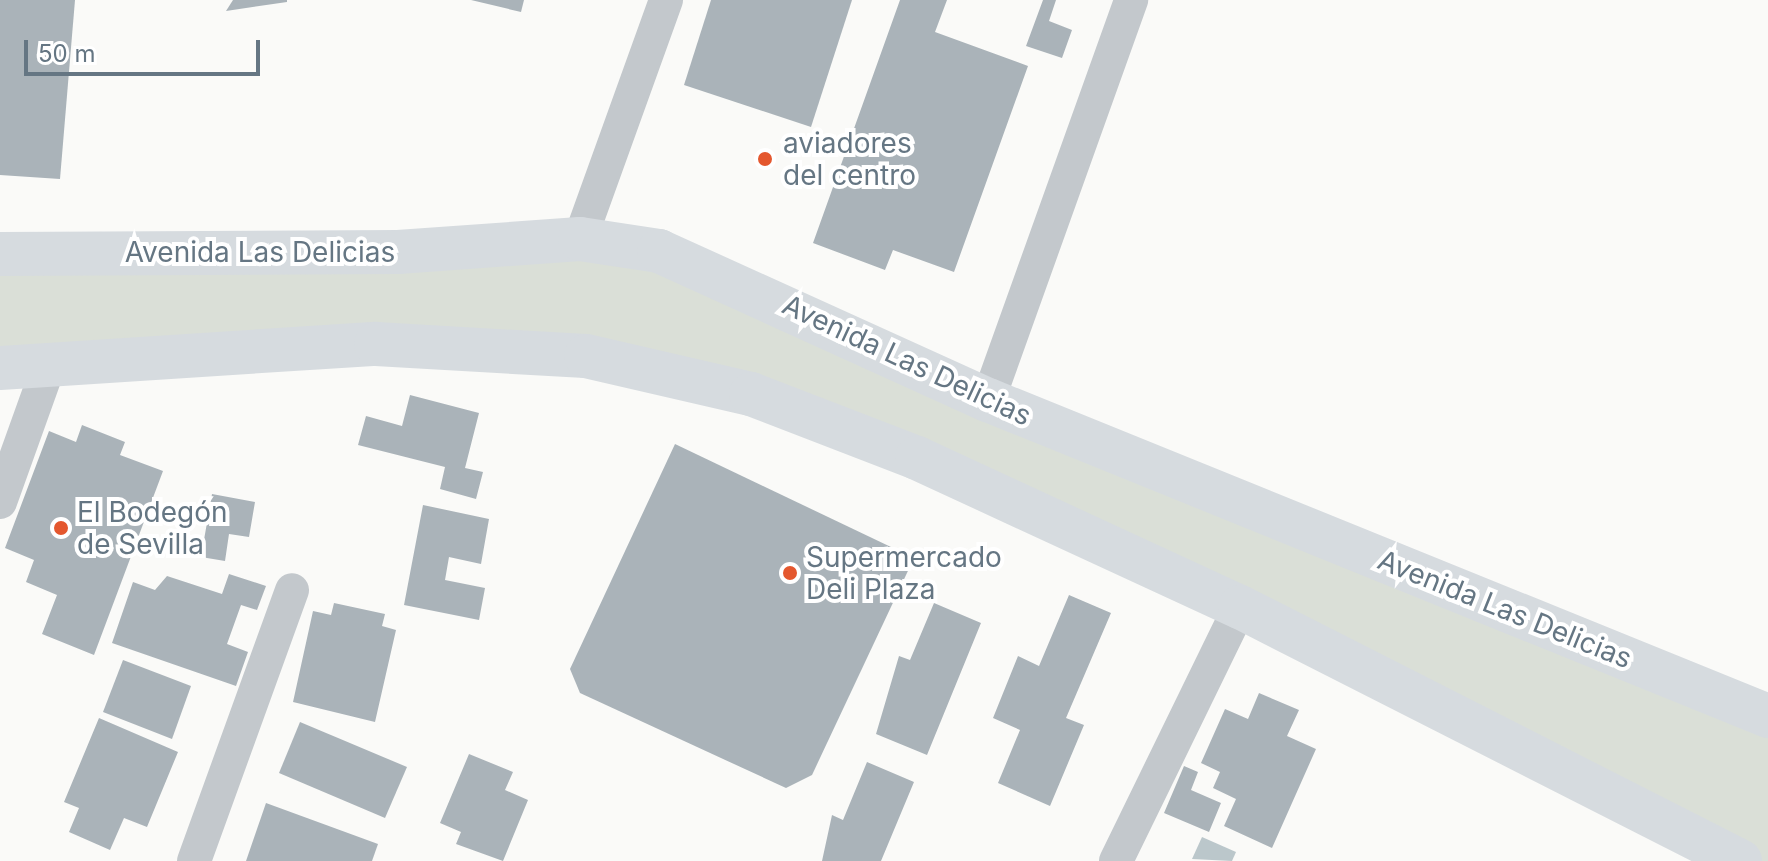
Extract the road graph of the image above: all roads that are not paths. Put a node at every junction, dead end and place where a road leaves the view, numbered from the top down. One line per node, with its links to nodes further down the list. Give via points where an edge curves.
1 (666, 0): 3 (street)
2 (1131, 0): 7 (street)
3 (580, 239): 4 (main road, Avenida Las Delicias, via 398,252); 7 (main road, Avenida Las Delicias, via 659,251 729,278)
4 (0, 254)
5 (49, 365): 6 (main road); 8 (street); 10 (main road, via 376,344 586,356 751,394 917,458)
6 (0, 368)
7 (988, 400): 11 (main road, Avenida Las Delicias)
8 (0, 502)
9 (292, 590): 13 (street)
10 (1240, 607): 12 (main road); 14 (street)
11 (1768, 716)
12 (1715, 856)
13 (194, 861)
14 (1116, 861)

